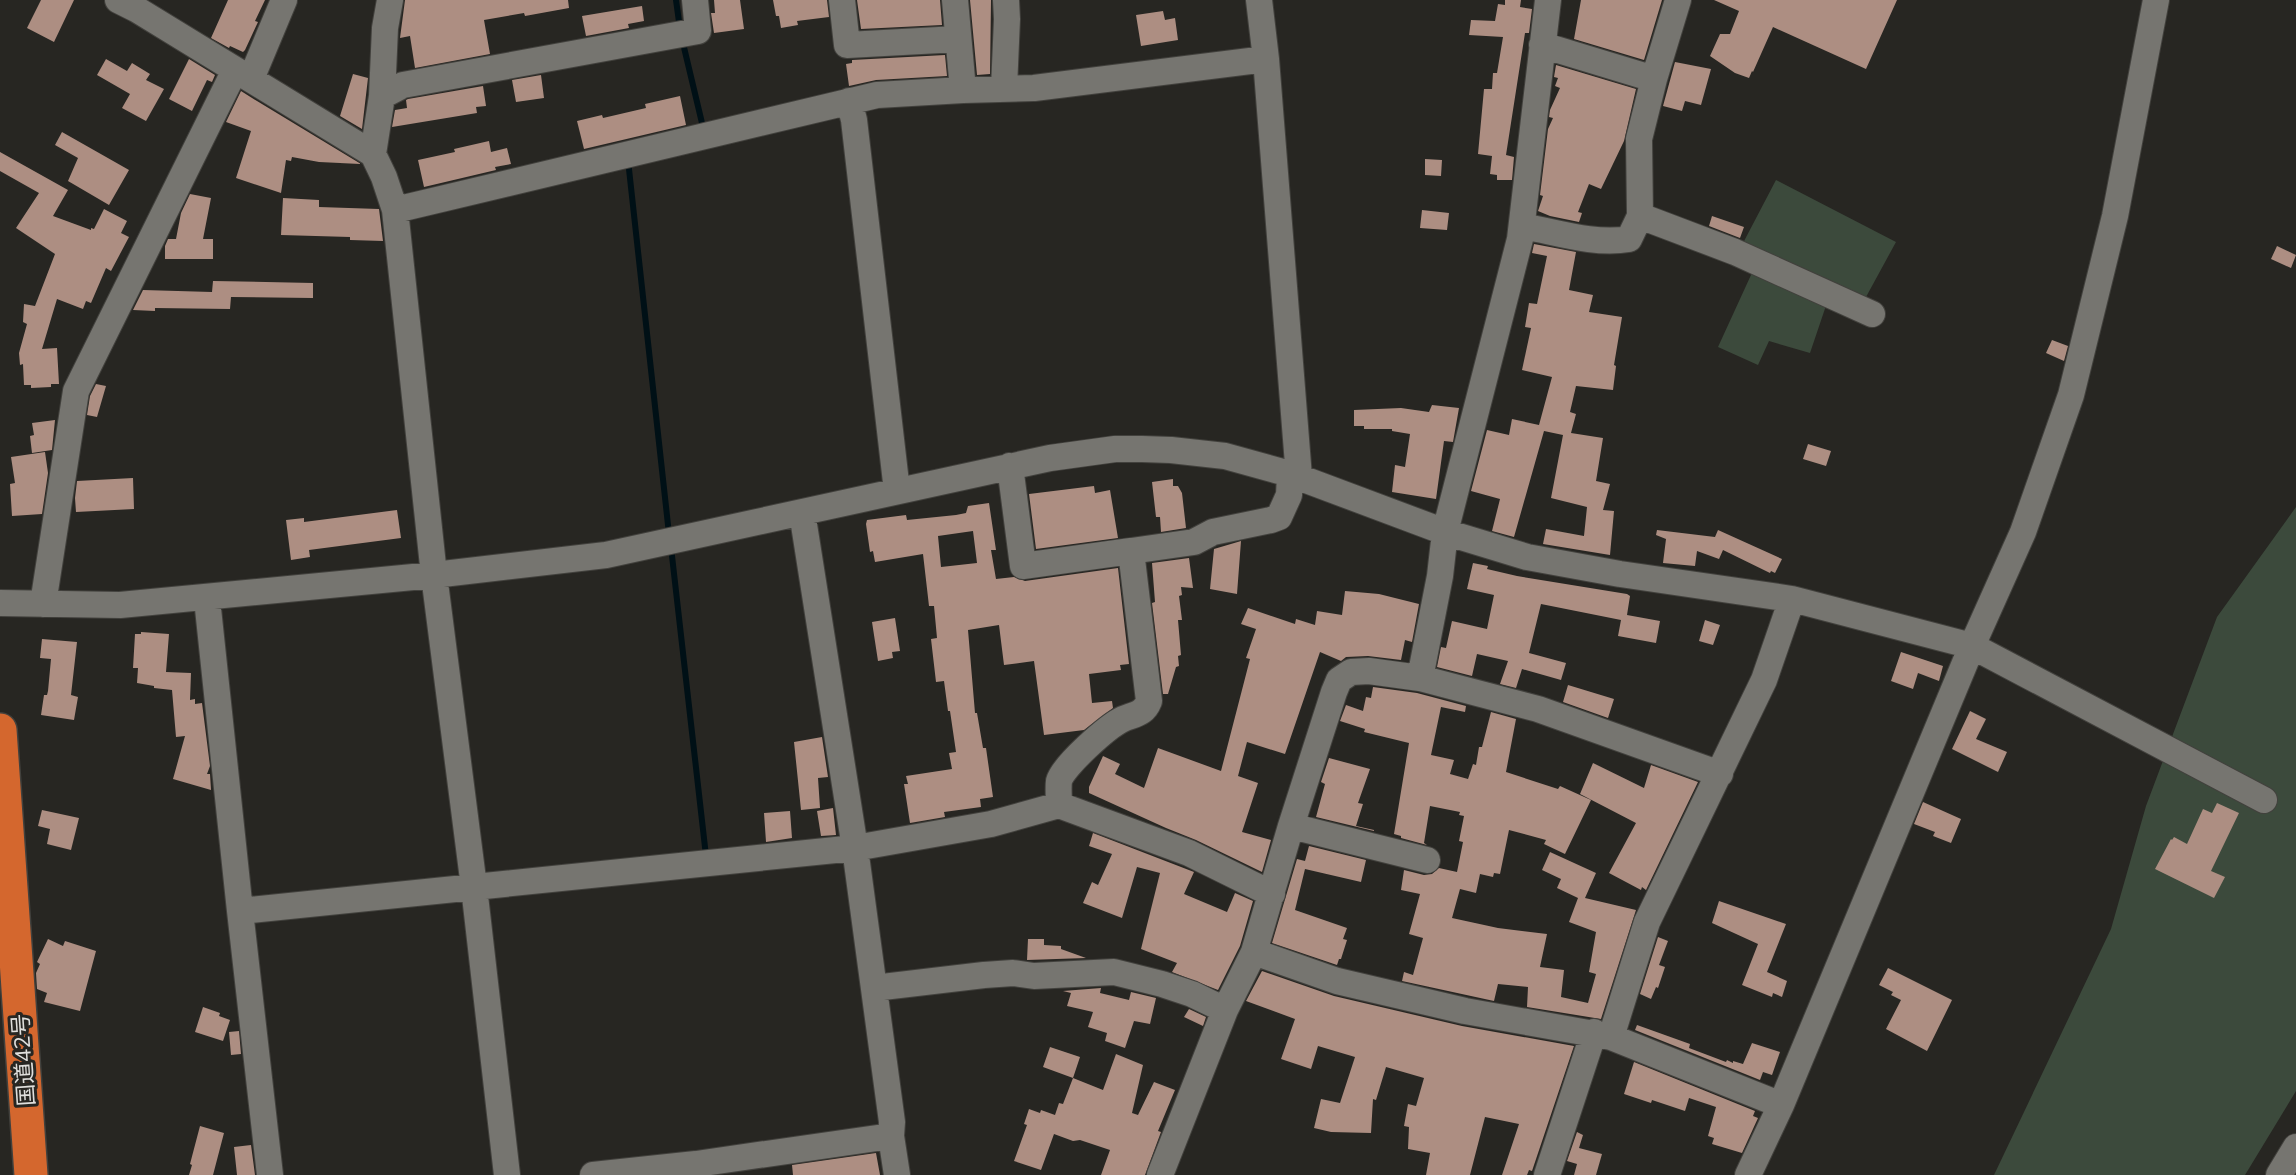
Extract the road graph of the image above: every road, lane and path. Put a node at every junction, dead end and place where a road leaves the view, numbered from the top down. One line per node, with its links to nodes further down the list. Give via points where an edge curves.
1 (118, 0): 15 (street)
2 (284, 0): 15 (street)
3 (390, 0): 19 (street)
4 (695, 0): 19 (street, via 686,34 403,85)
5 (842, 0): 12 (street, via 847,45)
6 (956, 0): 12 (street)
7 (1006, 0): 17 (street)
8 (1259, 0): 14 (street)
9 (1548, 0): 13 (street)
10 (1678, 0): 16 (street)
11 (2156, 0): 37 (street, via 2115,216 2072,395 2023,532)
12 (958, 39): 18 (street)
13 (1542, 45): 16 (street); 24 (street)
14 (1266, 59): 17 (street); 27 (street)
15 (243, 74): 21 (street); 36 (street, via 76,391)
16 (1654, 79): 23 (street, via 1639,139)
17 (1016, 88): 18 (street)
18 (963, 90): 20 (street, via 877,95)
19 (382, 96): 21 (street)
20 (852, 110): 22 (street); 28 (street)
21 (373, 154): 22 (street)
22 (394, 210): 32 (street)
23 (1640, 216): 24 (street, via 1629,239 1620,240 1590,239); 25 (street, via 1734,252)
24 (1522, 226): 30 (street)
25 (1872, 314)
26 (1010, 466): 27 (street, via 1069,454 1142,449 1225,456); 28 (street); 31 (street, via 1023,566)
27 (1295, 475): 30 (street); 31 (street, via 1279,517 1213,532 1194,542)
28 (897, 491): 29 (street)
29 (802, 512): 32 (street, via 606,555); 44 (street)
30 (1445, 532): 34 (street, via 1562,564); 38 (street)
31 (1131, 551): 42 (street, via 1149,701 1146,708 1108,728 1076,757 1059,780)
32 (434, 575): 33 (street); 46 (street)
33 (207, 598): 36 (street, via 120,605); 48 (street)
34 (1792, 599): 37 (street); 40 (street, via 1764,680)
35 (0, 603): 36 (street)
36 (42, 604)
37 (1972, 646): 41 (street); 53 (street)
38 (1420, 678): 40 (street, via 1538,709); 43 (street, via 1369,671 1351,672 1339,680)
39 (0, 730): 57 (highway, 国道42号)
40 (1720, 774): 52 (street, via 1647,922)
41 (2264, 800)
42 (1059, 805): 44 (street, via 991,824); 47 (street, via 1189,853)
43 (1291, 826): 45 (street); 47 (street)
44 (855, 848): 46 (street); 50 (street)
45 (1427, 861)
46 (474, 886): 48 (street); 59 (street)
47 (1272, 894): 49 (street)
48 (240, 911): 58 (street)
49 (1254, 952): 51 (street); 52 (street, via 1337,981 1453,1008)
50 (874, 988): 51 (street, via 1013,973 1034,976 1114,972 1192,994); 54 (street)
51 (1225, 1010): 62 (street)
52 (1603, 1035): 53 (street); 63 (street)
53 (1781, 1105): 64 (street)
54 (891, 1136): 56 (street); 61 (street)
55 (2296, 1147): 65 (street)
56 (696, 1169): 60 (street)
57 (31, 1175)
58 (270, 1175)
59 (507, 1175)
60 (592, 1175)
61 (897, 1175)
62 (1160, 1175)
63 (1547, 1175)
64 (1748, 1175)
65 (2279, 1175)

